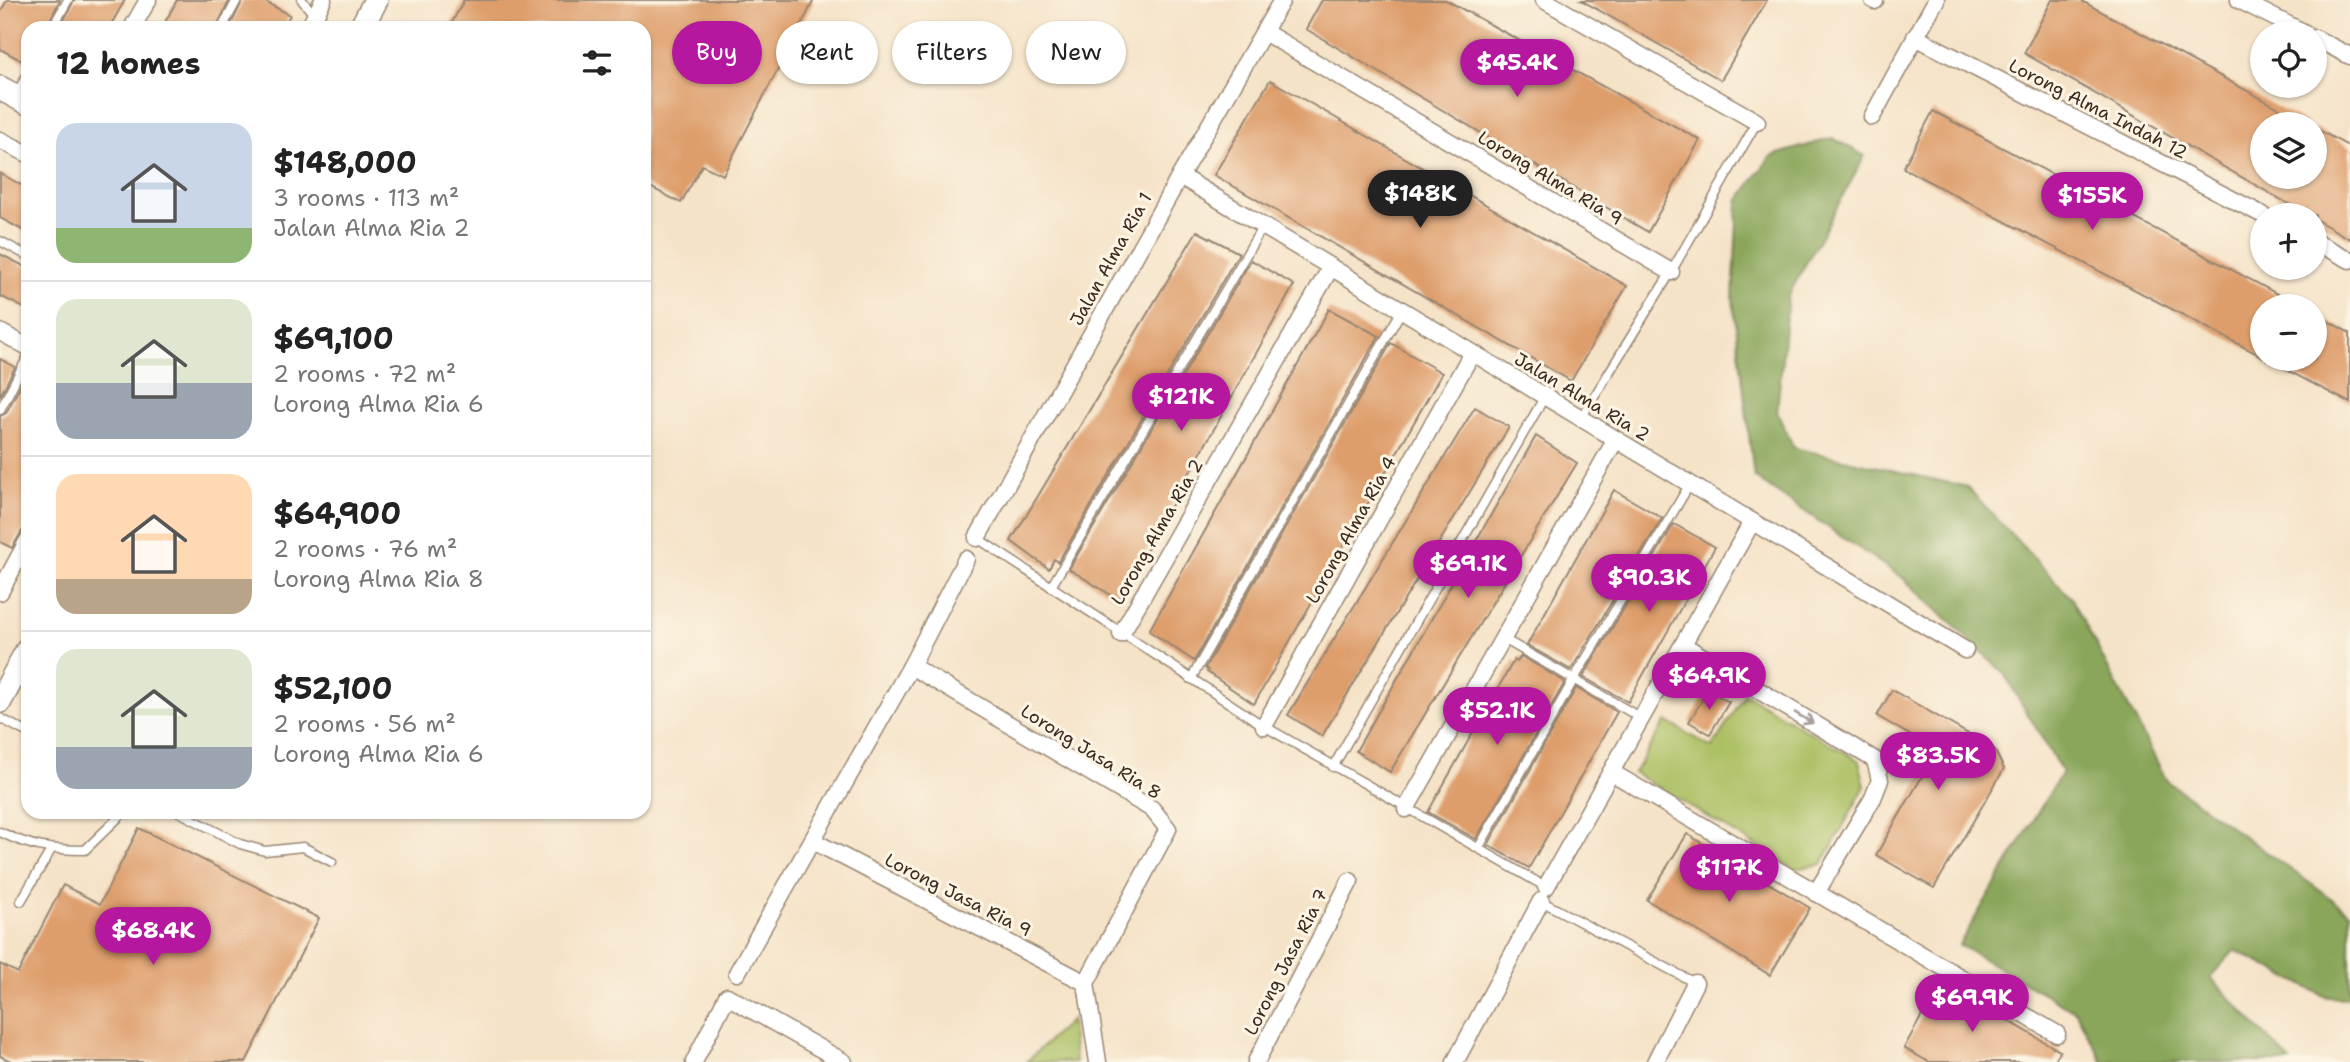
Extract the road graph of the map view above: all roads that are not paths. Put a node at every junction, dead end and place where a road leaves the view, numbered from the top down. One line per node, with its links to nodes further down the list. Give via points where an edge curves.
1 (68, 0): 11 (lane)
2 (148, 0): 12 (street)
3 (237, 0): 13 (lane)
4 (302, 0): 14 (lane)
5 (323, 0): 15 (street)
6 (376, 0): 16 (street)
7 (1282, 0): 18 (street, Jalan Alma Ria 1)
8 (1544, 0): 23 (street)
9 (1936, 0): 19 (street)
10 (2239, 0): 17 (street)
11 (56, 21)
12 (136, 21)
13 (226, 21)
14 (312, 21)
15 (312, 21)
16 (365, 21)
17 (2281, 21)
18 (1264, 32): 26 (street, Jalan Alma Ria 1); 34 (street, Lorong Alma Ria 9)
19 (1915, 37): 22 (street); 27 (street, Lorong Alma Indah 12)
20 (2327, 44): 21 (street)
21 (2350, 56)
22 (1872, 117)
23 (1756, 122): 34 (lane)
24 (0, 140): 25 (street)
25 (21, 150)
26 (1180, 176): 28 (street, Jalan Alma Ria 2); 46 (street, Jalan Alma Ria 1)
27 (2250, 208)
28 (1263, 226): 33 (street, Jalan Alma Ria 2); 49 (lane)
29 (0, 241): 31 (lane)
30 (2327, 248): 32 (street)
31 (21, 252)
32 (2350, 260)
33 (1331, 267): 35 (street, Jalan Alma Ria 2); 51 (street, Lorong Alma Ria 2)
34 (1671, 272): 42 (lane)
35 (1402, 310): 38 (street, Jalan Alma Ria 2); 57 (lane)
36 (0, 332): 37 (street)
37 (21, 343)
38 (1472, 352): 40 (street, Jalan Alma Ria 2); 62 (street, Lorong Alma Ria 4)
39 (21, 370): 41 (lane)
40 (1545, 397): 42 (street, Jalan Alma Ria 2); 64 (lane)
41 (0, 410)
42 (1581, 418): 43 (street, Jalan Alma Ria 2)
43 (1616, 439): 44 (street, Jalan Alma Ria 2); 52 (street)
44 (1690, 484): 45 (street, Jalan Alma Ria 2); 58 (lane)
45 (1752, 522): 53 (street); 54 (street, Jalan Alma Ria 2)
46 (977, 538): 49 (lane)
47 (21, 550): 50 (street)
48 (966, 559): 56 (street)
49 (1051, 587): 51 (lane)
50 (0, 592)
51 (1121, 634): 57 (lane)
52 (1502, 638): 58 (lane); 66 (street)
53 (1683, 645): 61 (street); 75 (street, one-way to 75, via 1875,760 1880,780 1873,798)
54 (1965, 650)
55 (21, 662): 59 (street)
56 (911, 666): 70 (street); 79 (street, Lorong Jasa Ria 8, via 1152,809 1168,829)
57 (1191, 679): 62 (lane)
58 (1574, 679): 61 (lane); 71 (lane)
59 (0, 701)
60 (0, 718): 63 (lane)
61 (1641, 718): 65 (street)
62 (1264, 726): 64 (lane)
63 (21, 729)
64 (1334, 767): 66 (lane)
65 (1611, 772): 75 (street); 76 (street)
66 (1406, 809): 71 (lane)
67 (116, 819): 72 (lane, via 85,850)
68 (192, 819): 73 (lane, via 240,844 265,851 303,847)
69 (0, 832): 72 (lane)
70 (813, 841): 78 (street); 79 (street, Lorong Jasa Ria 9)
71 (1479, 847): 76 (lane)
72 (51, 850): 77 (lane)
73 (331, 862)
74 (1350, 881): 85 (street, Lorong Jasa Ria 7)
75 (1816, 893): 81 (street)
76 (1543, 894): 80 (lane); 86 (street)
77 (21, 901)
78 (737, 973)
79 (1086, 983): 84 (street)
80 (1695, 983): 87 (street)
81 (2057, 1034)
82 (694, 1062): 83 (street, via 727,996)
83 (845, 1062)
84 (1098, 1062)
85 (1256, 1062)
86 (1455, 1062)
87 (1654, 1062)

